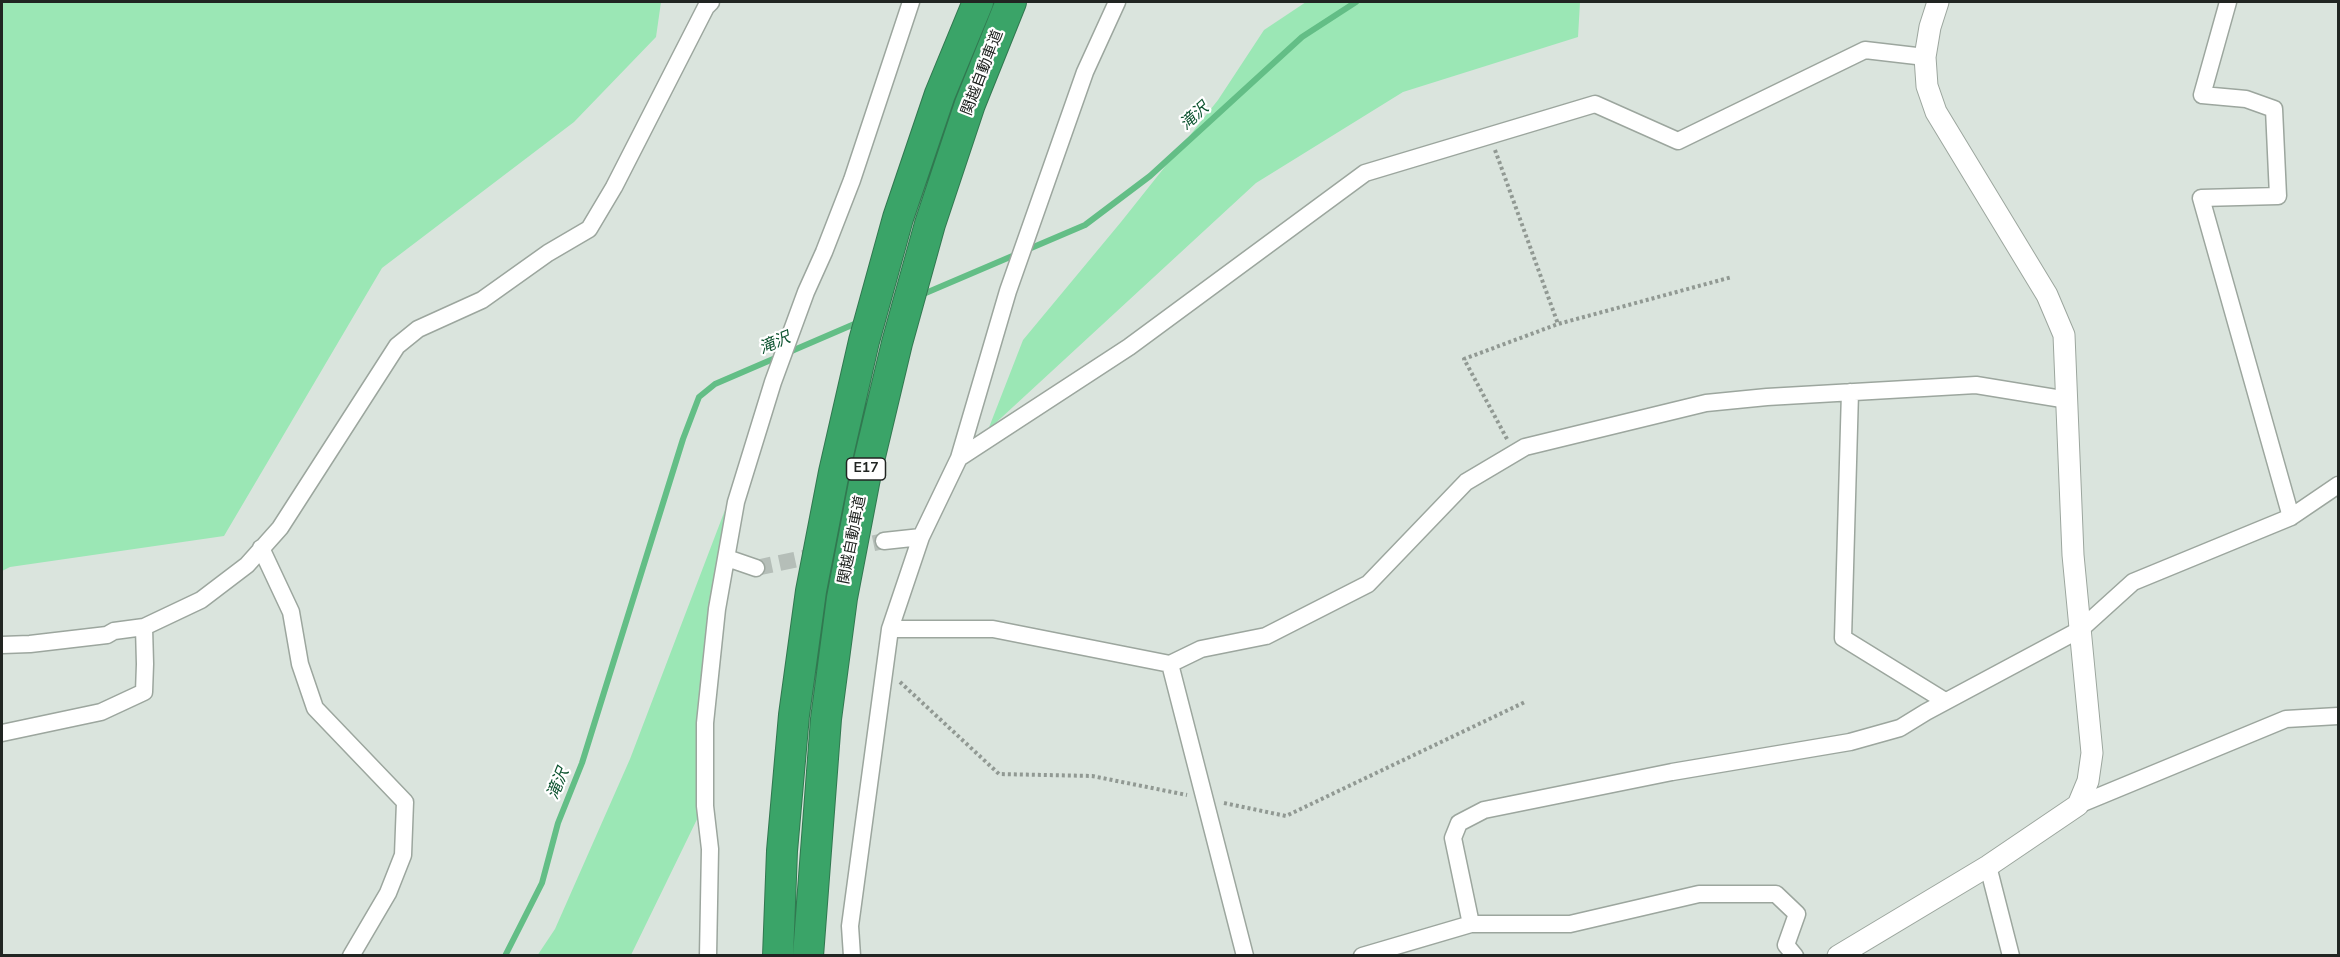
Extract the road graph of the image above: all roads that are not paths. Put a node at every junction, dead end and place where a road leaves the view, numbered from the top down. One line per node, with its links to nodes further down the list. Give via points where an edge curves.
1 (711, 2): 16 (street, via 589,229 482,300 418,329 398,346 280,528)
2 (911, 2): 17 (street, via 852,180 773,382 736,502)
3 (978, 2): 32 (highway, 関越自動車道 / E17, via 940,94 898,218 834,472 811,591 794,715)
4 (1011, 2): 33 (highway, 関越自動車道 / E17, via 970,104 930,224 866,473 842,598 826,719)
5 (1117, 2): 11 (street, via 1085,72 1008,291)
6 (1938, 2): 8 (street)
7 (2228, 2): 13 (street, via 2202,95 2247,99 2274,109 2278,196 2201,198)
8 (1925, 57): 10 (street, via 1927,86 1936,112 2056,315 2064,335); 11 (street, via 1865,50 1678,141 1595,104 1365,173 1129,347)
9 (1850, 392): 10 (street, via 1976,385); 23 (street, via 1706,403 1525,447 1467,482 1368,584 1266,636 1201,649); 24 (street, via 1843,638)
10 (2068, 400): 21 (street, via 2073,555)
11 (959, 458): 14 (street)
12 (2338, 485): 13 (street)
13 (2291, 517): 21 (street, via 2133,582)
14 (921, 537): 15 (street); 20 (street)
15 (884, 541)
16 (261, 548): 19 (street, via 247,565 201,600); 30 (street, via 291,612 300,664 315,708 405,802 403,855 388,893)
17 (727, 558): 18 (street); 31 (street, via 717,609 705,723 705,806 710,849)
18 (756, 568)
19 (144, 627): 22 (street, via 107,635); 26 (street, via 144,692 101,712)
20 (890, 629): 23 (street, via 993,629); 34 (street, via 850,926)
21 (2081, 629): 24 (street); 27 (street, via 2092,753 2088,781)
22 (2, 645)
23 (1170, 664): 35 (street)
24 (1945, 701): 29 (street, via 1900,728 1850,742 1672,772 1484,810 1459,824 1453,838)
25 (2338, 716): 27 (street, via 2286,719)
26 (2, 733)
27 (2078, 804): 28 (street)
28 (1988, 866): 38 (street); 39 (street)
29 (1471, 924): 36 (street); 37 (street, via 1570,924 1699,894 1776,894 1797,914 1786,945)
30 (351, 956)
31 (708, 956)
32 (777, 956)
33 (808, 956)
34 (852, 956)
35 (1245, 956)
36 (1362, 956)
37 (1795, 956)
38 (1838, 956)
39 (2011, 956)

